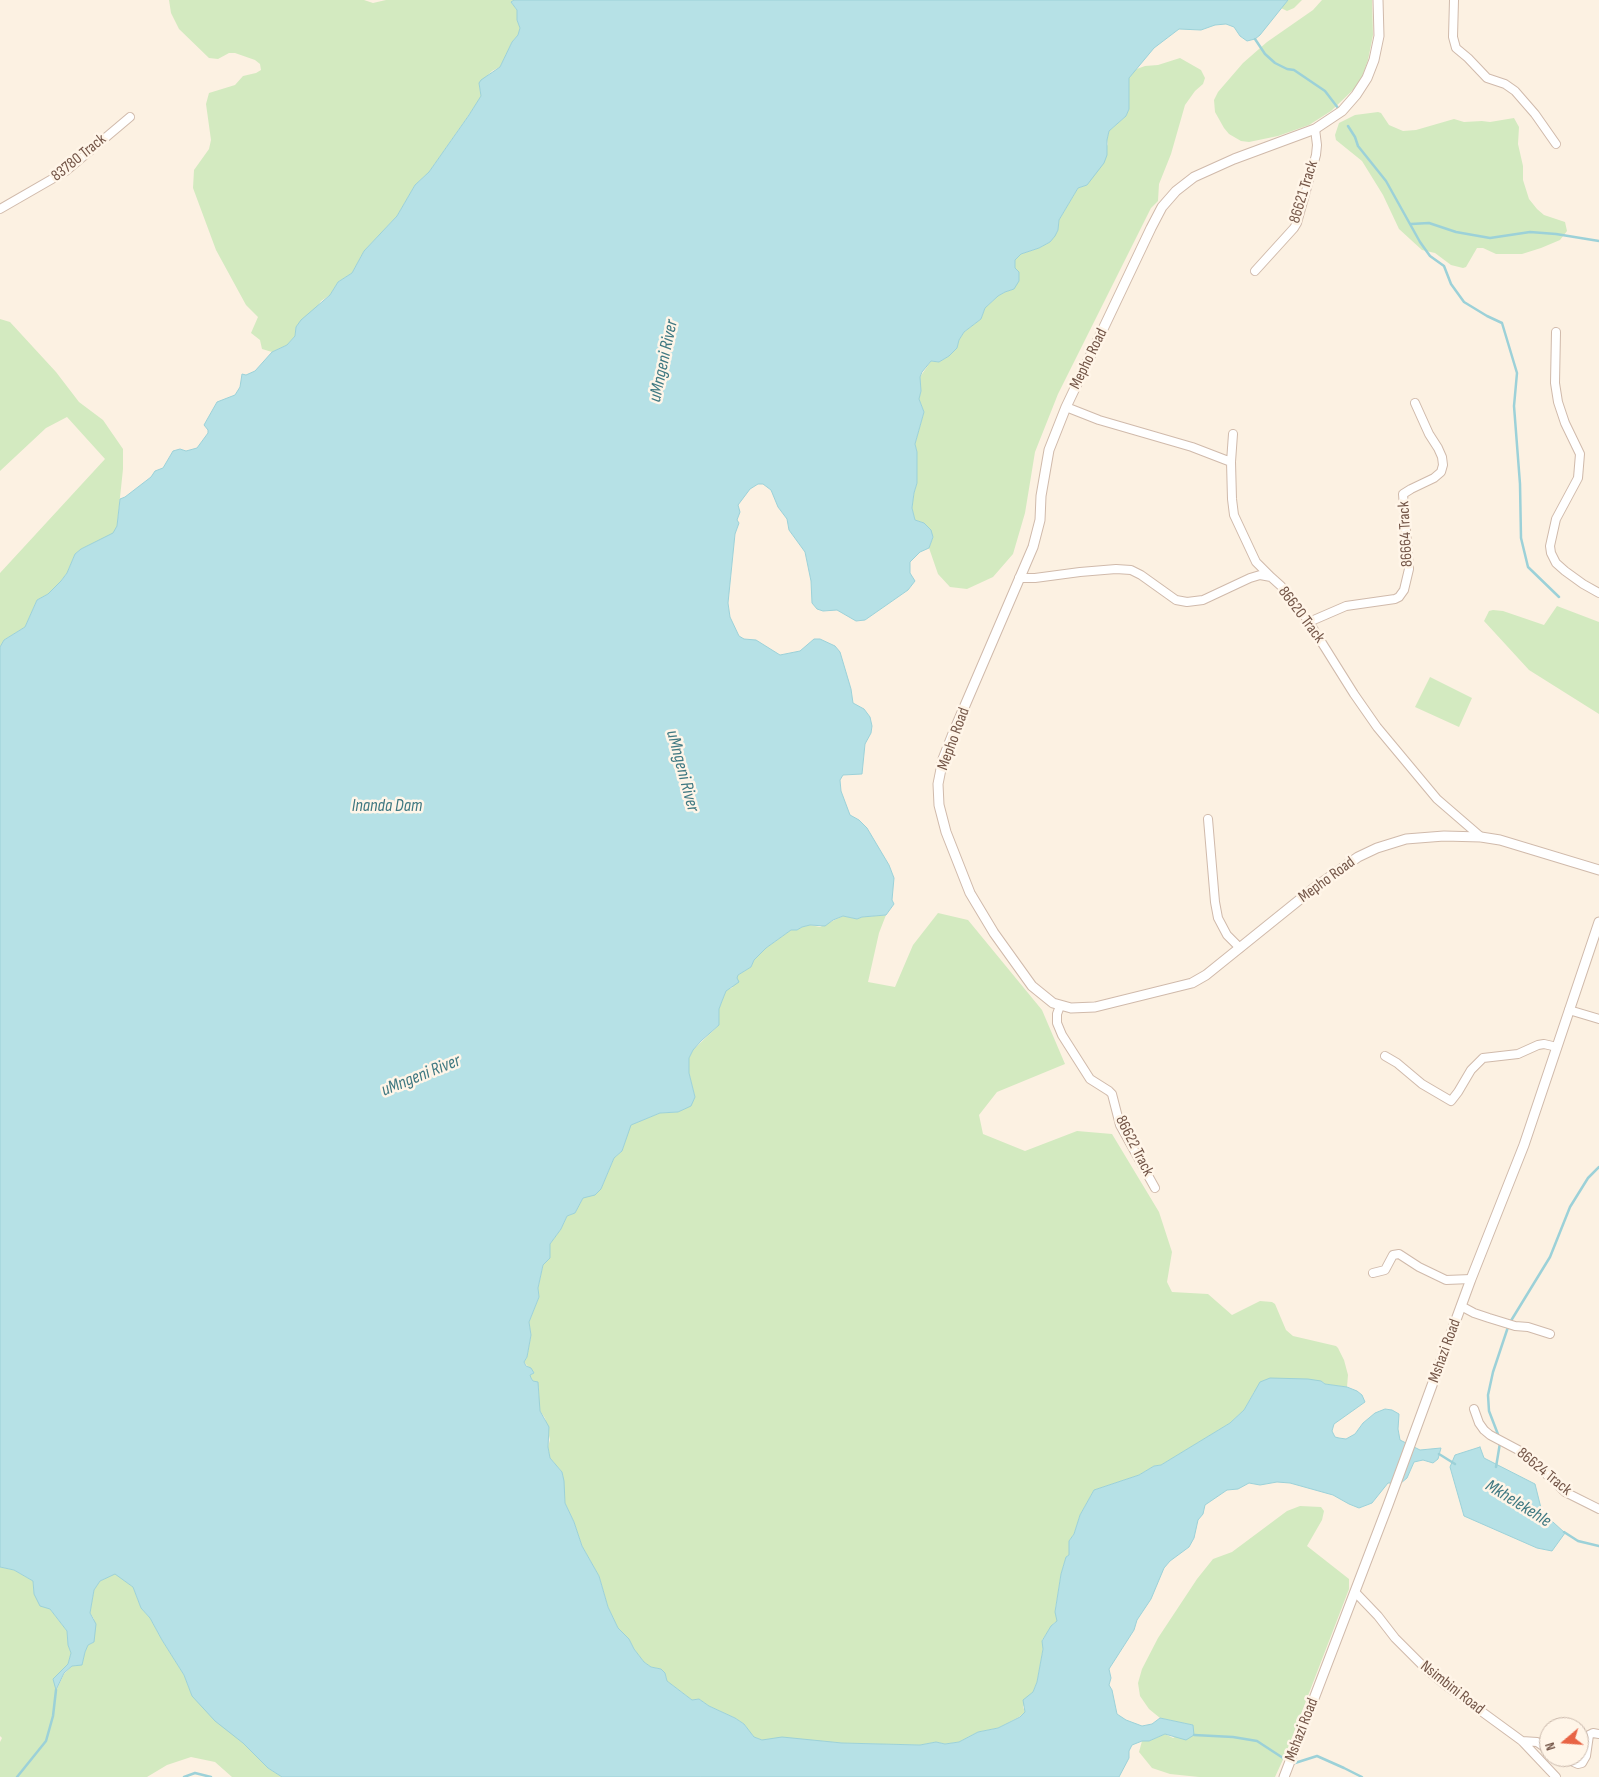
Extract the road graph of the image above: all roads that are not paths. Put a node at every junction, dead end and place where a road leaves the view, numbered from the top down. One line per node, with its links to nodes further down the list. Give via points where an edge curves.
1 (1378, 0): 4 (street, Mepho Road, via 1379,36 1367,78 1342,111)
2 (1454, 0): 5 (street, via 1456,48 1487,78 1515,91)
3 (130, 117): 6 (street, 83780 Track, via 66,172)
4 (1315, 129): 7 (street, 86621 Track, via 1316,155 1297,223); 10 (street, Mepho Road, via 1234,159 1194,177 1176,191 1162,207 1151,228)
5 (1556, 144)
6 (0, 209)
7 (1255, 271)
8 (1556, 332): 15 (street, via 1558,402 1580,454 1578,478 1554,525 1551,554 1565,571)
9 (1415, 403): 16 (street, 86664 Track, via 1443,465 1434,478 1404,494 1409,569 1404,590 1395,599 1346,606)
10 (1066, 407): 12 (street); 14 (street, Mepho Road, via 1049,450 1040,496 1040,520 1033,547)
11 (1233, 434): 12 (street)
12 (1230, 462): 13 (street, via 1234,515 1256,562)
13 (1270, 576): 14 (street, 86620 Track, via 1250,578 1203,600 1187,602 1176,600 1131,570); 16 (street, 86620 Track)
14 (1018, 578): 22 (street, Mepho Road, via 944,759 938,784 939,805 946,832 980,910 1032,986)
15 (1599, 593)
16 (1309, 622): 18 (street, 86620 Track, via 1377,727 1437,799)
17 (1208, 819): 21 (street, via 1218,918 1227,936)
18 (1481, 837): 19 (street, Mepho Road); 21 (street, Mepho Road, via 1406,839 1377,848 1358,857 1314,888)
19 (1599, 870)
20 (1599, 922): 23 (street, Mshazi Road)
21 (1240, 948): 22 (street, Mepho Road, via 1206,974 1181,987 1096,1007)
22 (1060, 1006): 27 (street, 86622 Track, via 1057,1023 1062,1035 1090,1079 1112,1094 1120,1125)
23 (1570, 1010): 24 (street); 25 (street, Mshazi Road)
24 (1599, 1019)
25 (1557, 1047): 26 (street, via 1544,1044 1518,1054 1483,1058 1451,1101); 29 (street, Mshazi Road, via 1524,1145)
26 (1385, 1056)
27 (1155, 1188)
28 (1373, 1272): 29 (street, via 1384,1270 1396,1253 1446,1280)
29 (1471, 1279): 30 (street, Mshazi Road)
30 (1461, 1306): 31 (street, via 1488,1318); 34 (street, Mshazi Road)
31 (1550, 1334)
32 (1474, 1409): 33 (street, 86624 Track, via 1479,1423 1490,1435 1524,1453 1565,1492)
33 (1599, 1509)
34 (1355, 1592): 37 (street, Nsimbini Road, via 1427,1670); 39 (street, Mshazi Road)
35 (1599, 1734): 36 (street, via 1593,1733)
36 (1589, 1740)
37 (1522, 1742): 38 (street); 40 (street, Nsimbini Road)
38 (1539, 1743)
39 (1284, 1777)
40 (1556, 1777)

